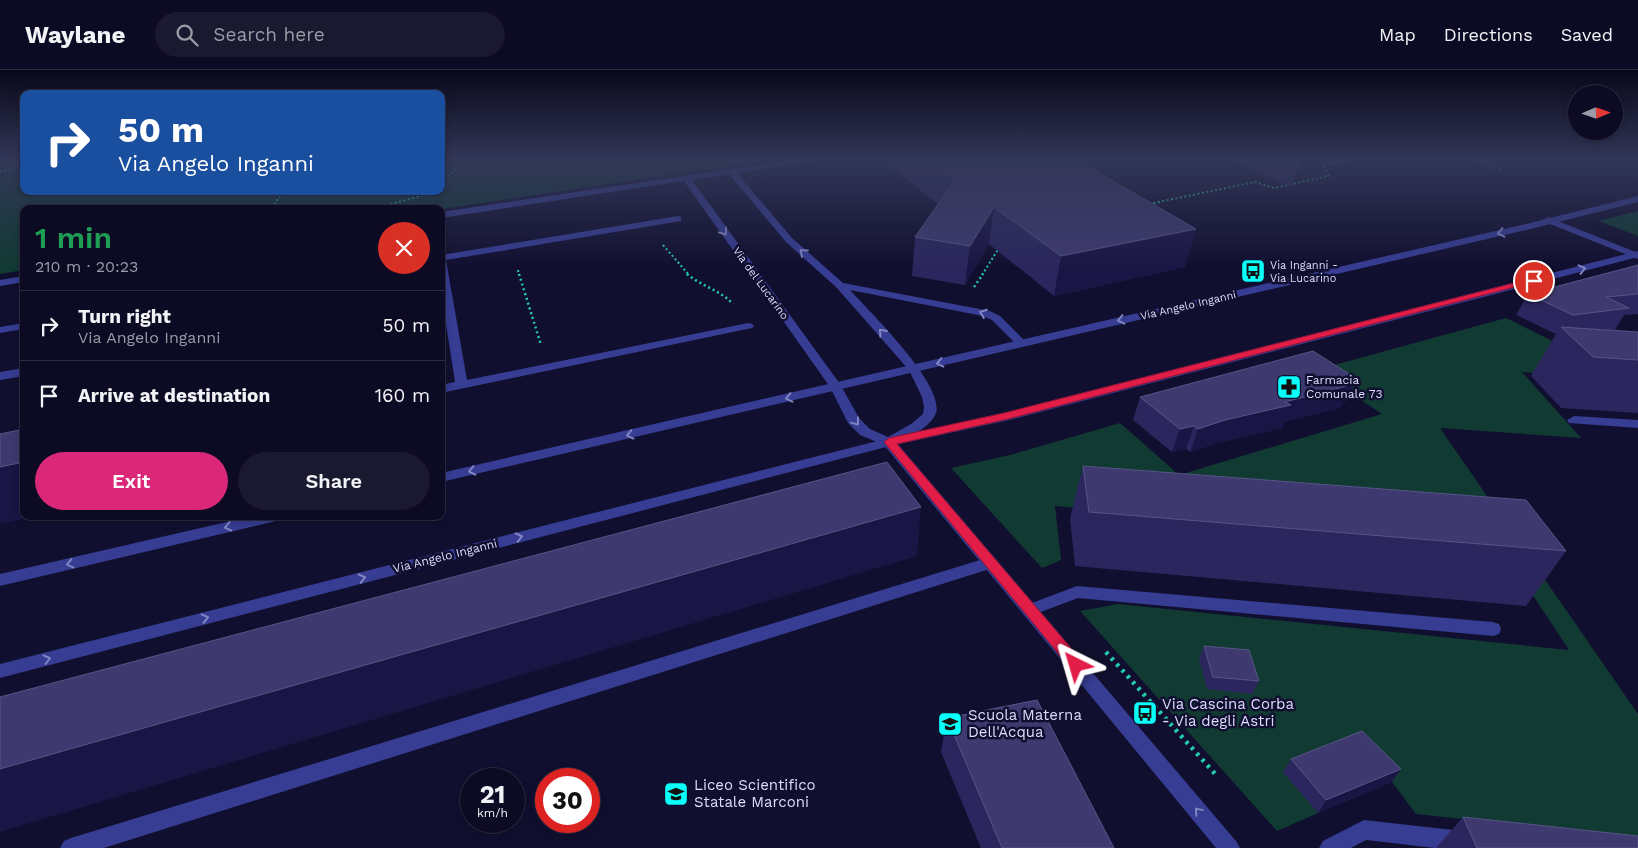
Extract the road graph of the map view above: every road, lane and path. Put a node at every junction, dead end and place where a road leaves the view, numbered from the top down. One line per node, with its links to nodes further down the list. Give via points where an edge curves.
1 (571, 195): 7 (street)
2 (698, 195): 29 (street, Via del Lucarino, one-way to 29)
3 (751, 195): 18 (street, one-way to 3, via 789,240)
4 (1188, 195): 6 (path)
5 (1638, 199): 9 (street, Via Angelo Inganni)
6 (1145, 204)
7 (445, 214)
8 (678, 219): 10 (street)
9 (1548, 220): 13 (street, Via Angelo Inganni); 23 (street, Via Angelo Inganni, one-way to 23)
10 (647, 224): 12 (street); 20 (path, via 694,279 727,296)
11 (1004, 241): 19 (path)
12 (511, 246): 14 (street); 24 (path)
13 (1637, 255): 33 (street, Via Angelo Inganni, one-way to 13, via 1014,414)
14 (445, 257)
15 (20, 280): 17 (street)
16 (445, 282): 28 (street)
17 (0, 283)
18 (840, 285): 23 (street, one-way to 18, via 996,318 975,310); 25 (street, one-way to 18)
19 (970, 293)
20 (748, 326): 24 (street)
21 (20, 327): 22 (street)
22 (0, 330)
23 (1021, 342): 25 (street, Via Angelo Inganni, one-way to 25)
24 (548, 367): 28 (street)
25 (914, 369): 29 (street, Via Angelo Inganni); 33 (street, Via Angelo Inganni, via 930,398 932,411 925,422)
26 (20, 373): 27 (street)
27 (0, 376)
28 (462, 385): 30 (street)
29 (836, 387): 33 (street, one-way to 33, via 854,420 865,432); 34 (street, Via Angelo Inganni, one-way to 34)
30 (445, 388)
31 (1574, 420): 32 (street)
32 (1638, 424)
33 (889, 442): 36 (street); 41 (street, Via Angelo Inganni, one-way to 33)
34 (445, 477)
35 (259, 520): 37 (street, one-way to 37)
36 (990, 563): 38 (street); 44 (street)
37 (0, 580)
38 (1030, 610): 39 (street, via 1077,592); 45 (street, one-way to 38)
39 (1493, 629)
40 (1105, 651): 42 (path)
41 (0, 671)
42 (1217, 776)
43 (1480, 843): 46 (street, via 1364,830)
44 (71, 848)
45 (1229, 848)
46 (1330, 848)

